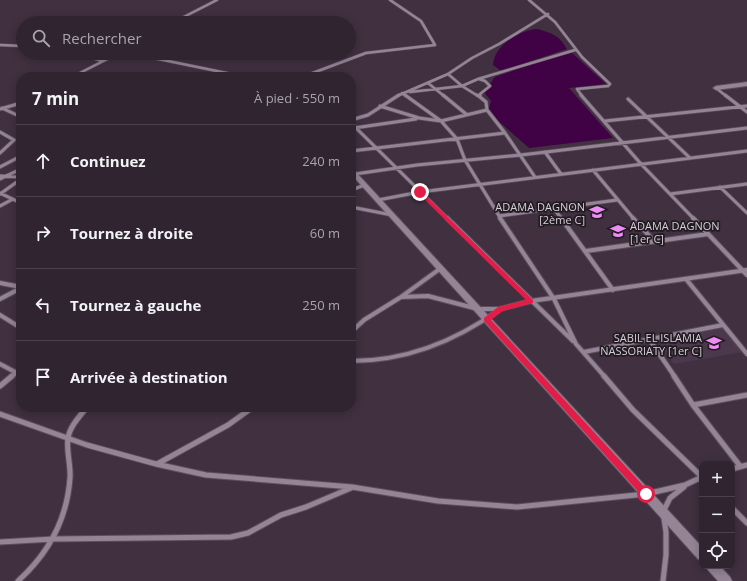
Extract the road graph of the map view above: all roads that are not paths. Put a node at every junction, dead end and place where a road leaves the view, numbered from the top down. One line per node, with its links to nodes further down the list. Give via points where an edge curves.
1 (217, 0): 5 (street)
2 (390, 0): 9 (street, via 421,21 434,45 366,52)
3 (529, 0): 4 (street)
4 (548, 14): 8 (street); 17 (street)
5 (186, 16)
6 (0, 45): 7 (street)
7 (16, 46)
8 (575, 50): 18 (street); 40 (street, via 610,84 576,90)
9 (356, 56)
10 (100, 60): 13 (street)
11 (163, 60): 15 (street)
12 (346, 60): 16 (street)
13 (104, 61): 14 (street)
14 (82, 72)
15 (222, 72)
16 (315, 72)
17 (448, 74): 19 (street); 21 (street)
18 (478, 79): 21 (street); 25 (street, via 490,86 480,94)
19 (428, 83): 23 (street); 24 (street)
20 (747, 84): 22 (street)
21 (462, 86): 23 (street); 25 (street)
22 (716, 88): 30 (street)
23 (433, 89): 24 (street); 34 (street)
24 (402, 93): 28 (street); 39 (street)
25 (480, 97): 32 (street, via 486,102)
26 (628, 99): 36 (street)
27 (16, 105): 31 (street)
28 (380, 106): 37 (street); 38 (street, via 368,115)
29 (747, 106): 30 (street)
30 (741, 107): 33 (street); 36 (street)
31 (1, 109): 35 (street)
32 (487, 110): 34 (street); 45 (street)
33 (747, 112)
34 (466, 114): 39 (street)
35 (16, 115)
36 (646, 116): 40 (street); 46 (street)
37 (419, 118): 39 (street); 41 (street)
38 (356, 119)
39 (441, 121): 47 (street)
40 (605, 121): 48 (street)
41 (356, 128)
42 (747, 128): 46 (street)
43 (356, 130): 49 (street)
44 (0, 132): 53 (street, via 14,140)
45 (505, 133): 47 (street); 54 (street)
46 (668, 136): 48 (street); 55 (street)
47 (457, 139): 49 (street); 57 (street)
48 (623, 142): 52 (street); 58 (street)
49 (375, 148): 50 (street); 60 (street)
50 (356, 150)
51 (746, 151): 55 (street)
52 (545, 152): 54 (street); 64 (street)
53 (0, 153)
54 (520, 155): 57 (street); 69 (street)
55 (690, 158): 58 (street)
56 (16, 159): 59 (street)
57 (465, 160): 60 (street); 72 (street)
58 (641, 164): 61 (street); 79 (street)
59 (0, 167)
60 (394, 167): 63 (street); 77 (street)
61 (593, 170): 64 (street); 83 (street)
62 (16, 171): 67 (street)
63 (356, 172)
64 (561, 174): 69 (street)
65 (356, 175): 74 (street)
66 (0, 176): 67 (street)
67 (6, 176): 68 (street); 70 (street)
68 (16, 177)
69 (535, 177): 72 (street)
70 (0, 179)
71 (16, 182): 78 (street)
72 (479, 184): 77 (street); 91 (street)
73 (747, 184): 75 (street)
74 (365, 185): 76 (street); 82 (street)
75 (720, 187): 79 (street); 86 (street)
76 (356, 188)
77 (420, 192): 82 (street); 106 (street)
78 (0, 193): 80 (street)
79 (670, 194): 92 (street)
80 (13, 199): 81 (street); 84 (street)
81 (16, 200)
82 (378, 200): 90 (street)
83 (617, 200): 88 (street); 93 (street)
84 (0, 206)
85 (747, 206): 86 (street)
86 (741, 207): 89 (street)
87 (356, 208): 90 (street)
88 (554, 209): 91 (street); 94 (street)
89 (747, 213)
90 (392, 215): 95 (street)
91 (499, 216): 105 (street)
92 (708, 234): 93 (street); 96 (street)
93 (654, 241): 94 (street)
94 (586, 251): 102 (street)
95 (441, 268): 103 (street); 107 (street)
96 (745, 271): 97 (street); 98 (street)
97 (747, 275)
98 (686, 279): 102 (street); 112 (street)
99 (0, 283): 100 (street)
100 (16, 286)
101 (16, 290): 104 (street)
102 (613, 290): 105 (street)
103 (401, 297): 107 (street, via 428,296); 113 (street)
104 (0, 299)
105 (554, 299): 106 (street); 115 (street)
106 (531, 302): 108 (street); 115 (street)
107 (478, 309): 108 (street); 110 (street)
108 (500, 309): 110 (street)
109 (0, 315): 111 (street)
110 (487, 320): 118 (street, via 439,344 395,358); 135 (street)
111 (16, 325)
112 (723, 325): 114 (street); 117 (street)
113 (356, 327)
114 (649, 339): 116 (street); 124 (street)
115 (576, 344): 116 (street)
116 (584, 352): 133 (street, via 633,410 702,477)
117 (747, 354)
118 (356, 361)
119 (0, 364): 120 (street)
120 (16, 372)
121 (16, 374): 122 (street)
122 (0, 386)
123 (747, 395): 124 (street)
124 (693, 405): 130 (street)
125 (84, 412): 128 (street)
126 (246, 412): 129 (street, via 228,425)
127 (0, 414): 128 (street)
128 (68, 438): 129 (street); 139 (street, via 70,477 66,510)
129 (156, 464): 134 (street, via 206,475)
130 (740, 466): 131 (street); 132 (street)
131 (747, 466)
132 (735, 467)
133 (685, 485): 135 (street); 137 (street, via 670,498)
134 (352, 487): 135 (street, via 438,501 517,507); 139 (street, via 281,515 248,533 231,537)
135 (646, 494): 137 (street)
136 (735, 511): 138 (street)
137 (663, 512): 141 (street); 144 (street, via 666,532)
138 (747, 523)
139 (54, 539): 140 (street); 143 (street, via 29,572)
140 (0, 542)
141 (699, 552)
142 (715, 569): 145 (street)
143 (18, 581)
144 (663, 581)
145 (726, 581)

